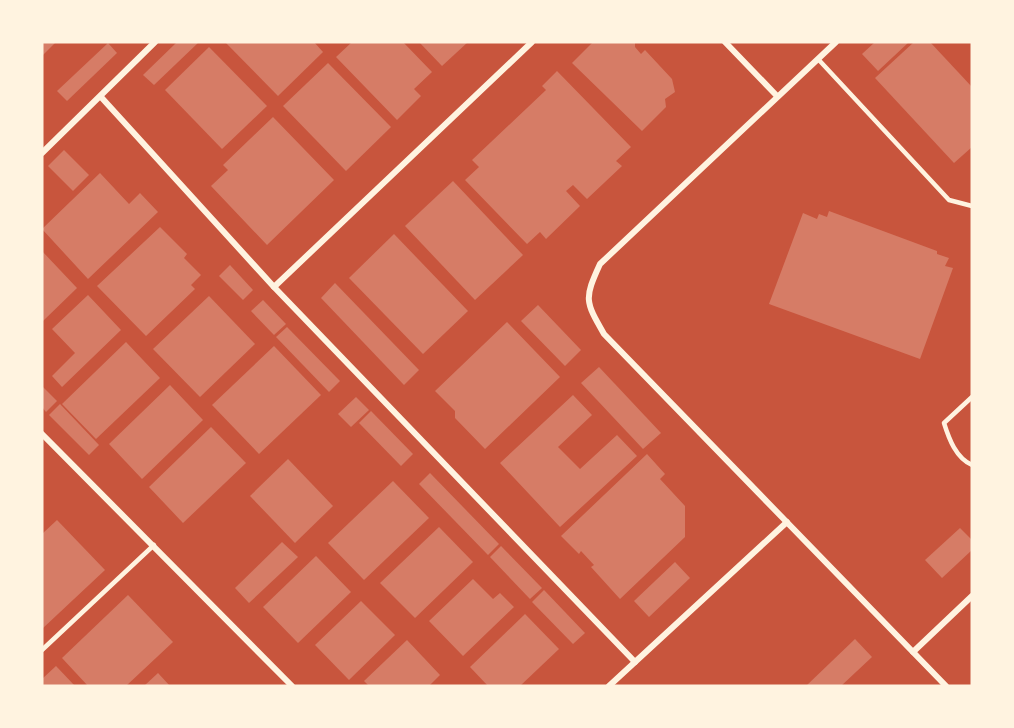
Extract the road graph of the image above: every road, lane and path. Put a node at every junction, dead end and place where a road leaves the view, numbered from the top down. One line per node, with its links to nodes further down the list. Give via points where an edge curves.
1 (155, 42): 7 (street)
2 (532, 42): 10 (street)
3 (725, 42): 6 (street)
4 (836, 42): 5 (street)
5 (818, 59): 6 (street); 9 (lane, via 949,200)
6 (777, 96): 14 (street, via 600,264 589,288 589,309 604,334)
7 (101, 97): 8 (street); 10 (street)
8 (42, 153)
9 (972, 206)
10 (274, 287): 19 (street)
11 (972, 397): 13 (lane, via 944,423 951,444)
12 (42, 434): 15 (street)
13 (972, 465)
14 (787, 522): 18 (street); 19 (street)
15 (154, 545): 17 (lane); 20 (street)
16 (972, 596): 18 (street)
17 (42, 650)
18 (913, 652): 22 (street)
19 (635, 662): 21 (street)
20 (292, 686)
21 (609, 686)
22 (946, 686)

